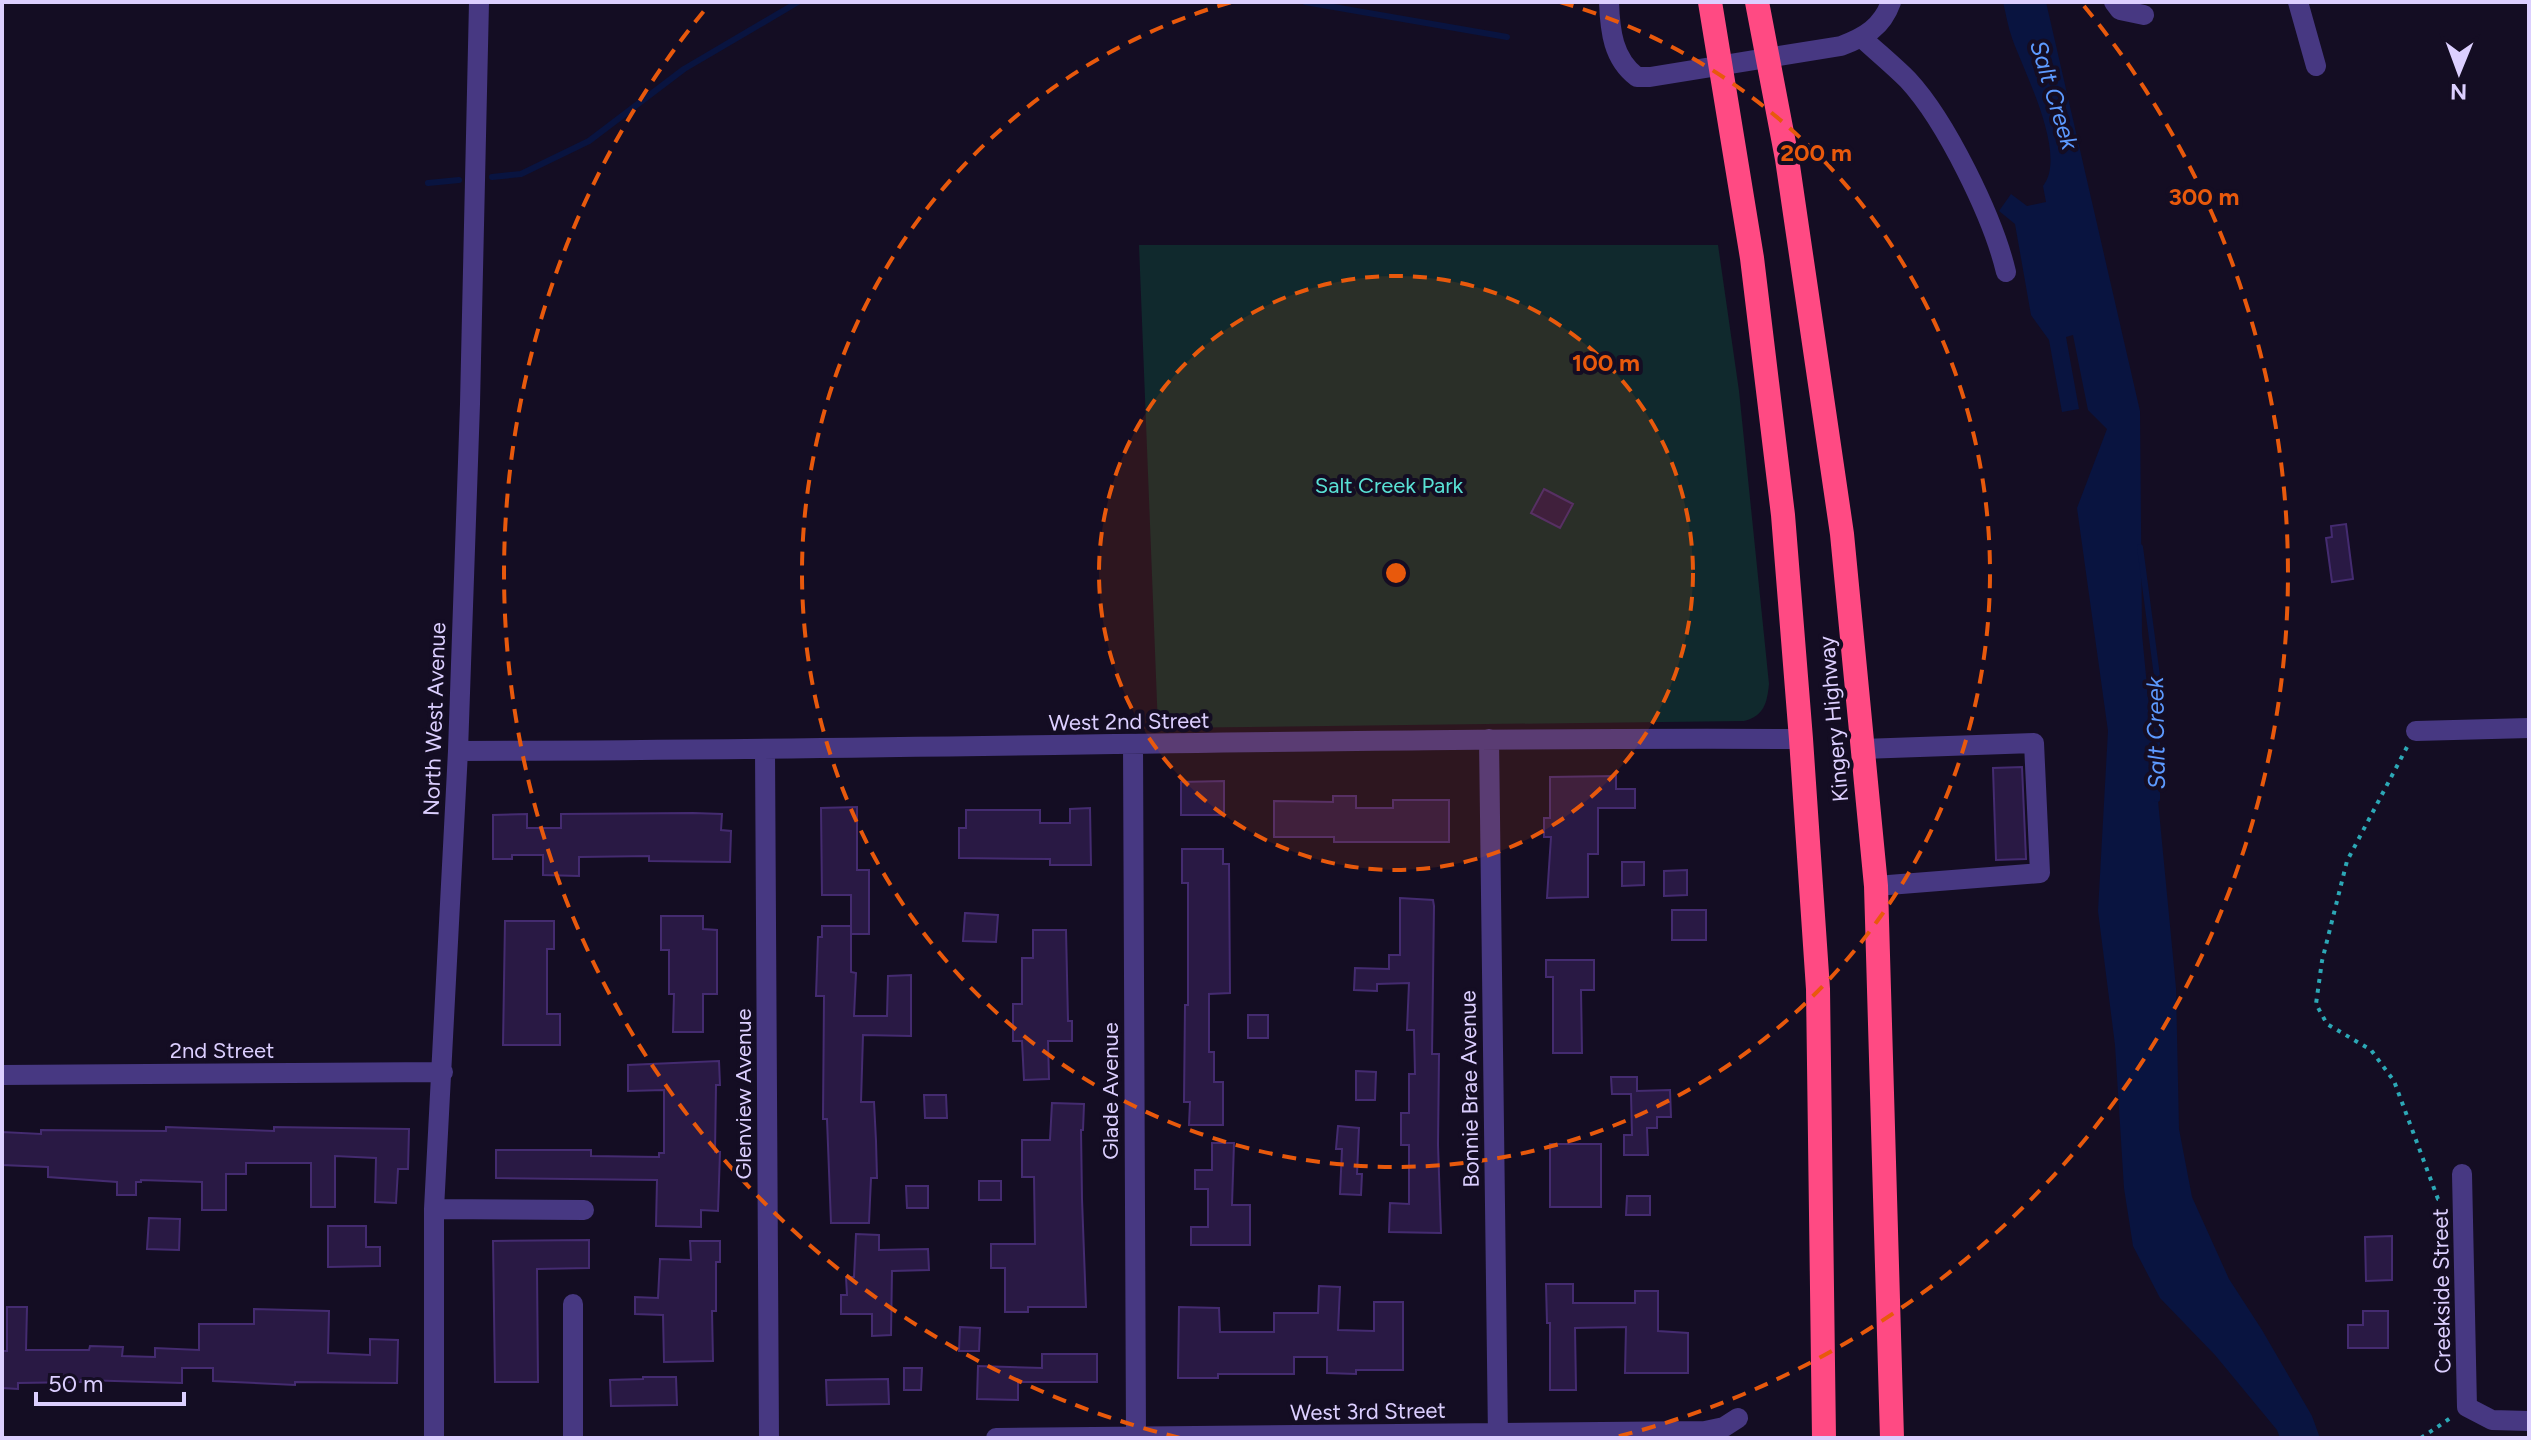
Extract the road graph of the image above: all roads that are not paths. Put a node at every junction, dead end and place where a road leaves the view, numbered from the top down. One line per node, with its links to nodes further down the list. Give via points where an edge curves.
1 (479, 2): 21 (street, North West Avenue)
2 (1609, 2): 12 (street, via 1619,58 1637,77)
3 (1710, 2): 12 (highway, Kingery Highway)
4 (1757, 2): 10 (highway, Kingery Highway)
5 (1891, 2): 9 (street, via 1886,16)
6 (2114, 2): 8 (street, via 2120,10)
7 (2298, 2): 11 (street)
8 (2144, 15)
9 (1862, 38): 10 (street); 13 (street, via 1909,82 1940,125 1992,223)
10 (1768, 58): 12 (street); 19 (highway, Kingery Highway, via 1842,534)
11 (2316, 66)
12 (1721, 67): 17 (highway, Kingery Highway, via 1752,258 1781,499)
13 (2006, 272)
14 (2529, 728): 15 (street)
15 (2416, 731)
16 (1489, 739): 17 (street, West 2nd Street); 18 (street, West 2nd Street); 31 (street, Bonnie Brae Avenue)
17 (1801, 739): 37 (highway, Kingery Highway, via 1818,989)
18 (1133, 744): 20 (street, West 2nd Street); 32 (street, Glade Avenue)
19 (1862, 749): 22 (highway, Kingery Highway); 22 (street, via 2034,743 2040,873)
20 (765, 750): 21 (street, West 2nd Street); 35 (street, Glenview Avenue)
21 (458, 751): 23 (street, North West Avenue)
22 (1876, 886): 38 (highway, Kingery Highway)
23 (443, 1072): 24 (street, 2nd Street); 26 (street, North West Avenue)
24 (2, 1075)
25 (2462, 1174): 30 (street, Creekside Street, via 2467,1407 2492,1420)
26 (434, 1209): 27 (street); 33 (street, North West Avenue)
27 (584, 1210)
28 (573, 1304): 34 (street)
29 (1738, 1418): 31 (street, West 3rd Street, via 1705,1431)
30 (2529, 1421)
31 (1498, 1436): 32 (street, West 3rd Street)
32 (1136, 1437): 36 (street, West 3rd Street)
33 (434, 1438)
34 (573, 1438)
35 (769, 1438)
36 (996, 1438)
37 (1824, 1438)
38 (1892, 1438)

